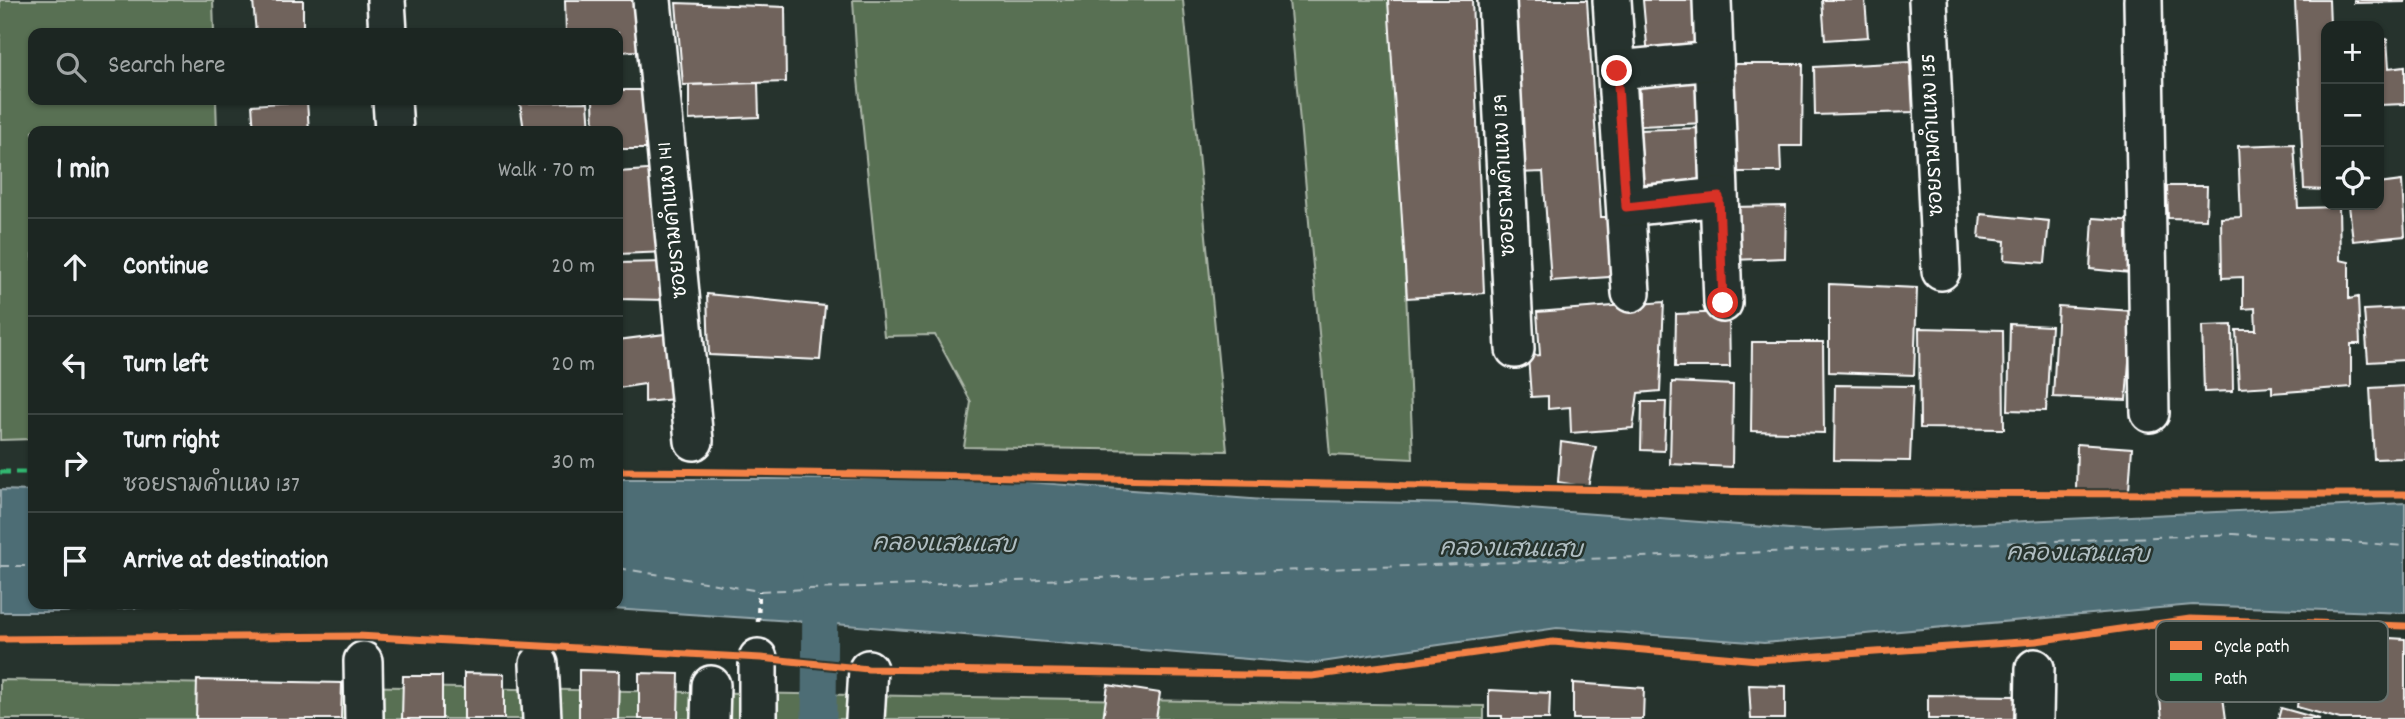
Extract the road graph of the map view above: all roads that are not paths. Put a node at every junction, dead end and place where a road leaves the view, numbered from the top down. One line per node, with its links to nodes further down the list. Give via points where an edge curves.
1 (386, 0): 8 (street)
2 (652, 0): 20 (street, ซอยรามคำแหง 141)
3 (1497, 0): 18 (street, ซอยรามคำแหง 139)
4 (1612, 0): 10 (street)
5 (1712, 0): 9 (street)
6 (1928, 0): 15 (street, ซอยรามคำแหง 135)
7 (2143, 0): 19 (street)
8 (388, 28)
9 (1714, 61): 10 (street); 13 (street)
10 (1617, 71): 14 (street)
11 (392, 105): 12 (street)
12 (394, 126)
13 (1719, 197): 14 (street); 17 (street)
14 (1626, 207): 16 (street)
15 (1941, 271)
16 (1631, 293)
17 (1723, 303)
18 (1515, 349)
19 (2150, 412)
20 (694, 441)
21 (758, 658): 28 (street)
22 (363, 661): 26 (street)
23 (539, 664): 27 (street)
24 (2035, 668): 30 (street)
25 (868, 669): 29 (street)
26 (364, 719)
27 (542, 719)
28 (758, 719)
29 (865, 719)
30 (2034, 719)

